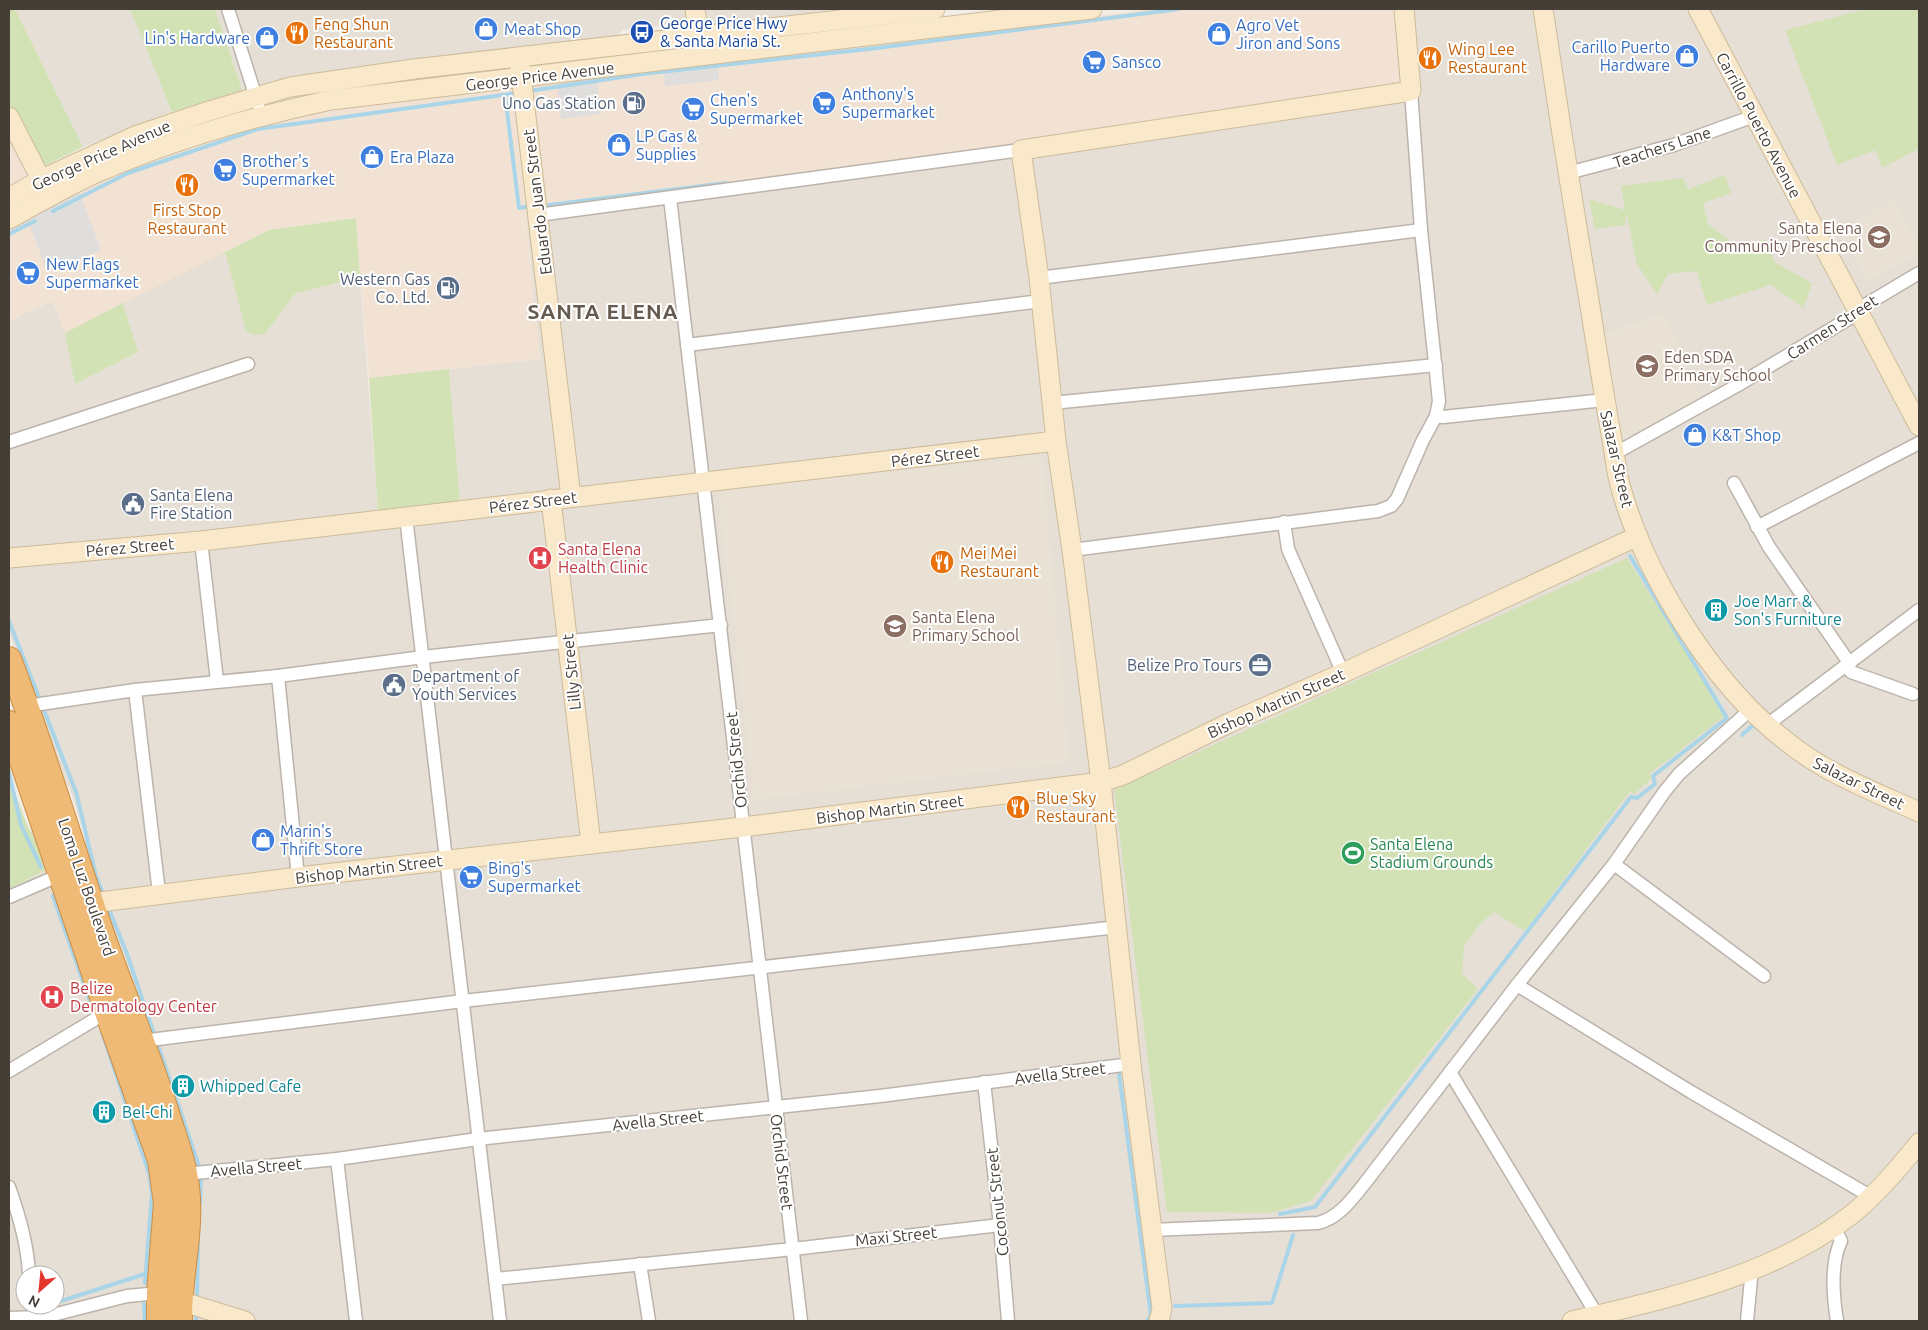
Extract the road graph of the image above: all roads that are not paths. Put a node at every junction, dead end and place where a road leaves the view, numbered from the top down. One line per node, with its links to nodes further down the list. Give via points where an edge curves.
1 (228, 9): 13 (street)
2 (696, 9): 9 (street)
3 (935, 9): 9 (street, George Price Avenue)
4 (1092, 9): 9 (street, George Price Avenue)
5 (1404, 9): 12 (street)
6 (1543, 9): 17 (street, Salazar Street)
7 (1698, 9): 14 (street, Carrillo Puerto Avenue)
8 (1711, 9): 28 (street, Carrillo Puerto Avenue)
9 (701, 46): 10 (street, George Price Avenue); 11 (street, George Price Avenue)
10 (519, 57): 11 (street, Eduardo Juan Street); 13 (street, George Price Avenue, via 290,87)
11 (521, 78): 13 (street, George Price Avenue); 22 (street, Eduardo Juan Street)
12 (1411, 90): 16 (street); 24 (street)
13 (259, 107): 18 (street, George Price Avenue, via 209,111 135,136); 19 (street, George Price Avenue, via 219,128 94,174)
14 (1754, 116): 17 (street, Teachers Lane, via 1674,145); 28 (street, Carrillo Puerto Avenue)
15 (9, 117): 18 (street)
16 (1021, 150): 21 (street); 26 (street)
17 (1568, 173): 32 (street, Salazar Street)
18 (40, 180): 19 (street); 20 (street, George Price Avenue)
19 (50, 197): 23 (street, George Price Avenue)
20 (9, 198)
21 (670, 198): 22 (street); 29 (street, Orchid Street)
22 (538, 215): 43 (street, Eduardo Juan Street)
23 (9, 219)
24 (1421, 230): 26 (street); 31 (street)
25 (1919, 273): 28 (street, Carmen Street)
26 (1039, 278): 27 (street)
27 (1041, 301): 29 (street); 34 (street)
28 (1863, 308): 33 (street, Carrillo Puerto Avenue); 36 (street, Carrillo Puerto Avenue); 40 (street, Carmen Street, via 1738,385)
29 (687, 345): 41 (street, Orchid Street)
30 (248, 364): 37 (street)
31 (1436, 365): 34 (street); 35 (street, via 1439,401)
32 (1604, 400): 35 (street); 40 (street, Salazar Street)
33 (1919, 401)
34 (1052, 403): 38 (street)
35 (1436, 416): 46 (street, via 1401,493 1392,505 1378,511)
36 (1919, 426)
37 (9, 442)
38 (1056, 442): 41 (street, Pérez Street); 50 (street)
39 (1919, 443): 47 (street)
40 (1614, 454): 48 (street, Salazar Street, via 1619,480)
41 (704, 483): 43 (street, Pérez Street); 53 (street, Orchid Street)
42 (1734, 483): 47 (street)
43 (571, 497): 44 (street, Pérez Street)
44 (551, 499): 45 (street, Pérez Street); 54 (street, Lilly Street)
45 (406, 517): 49 (street, Pérez Street); 55 (street)
46 (1284, 522): 50 (street); 58 (street, via 1288,549)
47 (1757, 526): 57 (street)
48 (1638, 536): 58 (street, Bishop Martin Street); 64 (street, Salazar Street, via 1681,617 1726,682)
49 (201, 541): 51 (street, Pérez Street); 60 (street)
50 (1072, 550): 67 (street)
51 (9, 558)
52 (1919, 610): 57 (street)
53 (721, 625): 54 (street); 69 (street, Orchid Street)
54 (568, 642): 55 (street); 70 (street, Lilly Street)
55 (423, 658): 59 (street); 71 (street)
56 (9, 659): 63 (highway, Loma Luz Boulevard)
57 (1848, 665): 62 (street, via 1851,672); 66 (street)
58 (1343, 673): 67 (street, Bishop Martin Street, via 1229,723 1123,775)
59 (278, 676): 60 (street); 74 (street)
60 (217, 681): 61 (street)
61 (135, 690): 63 (street); 75 (street)
62 (1913, 694)
63 (27, 706): 77 (highway, Loma Luz Boulevard)
64 (1750, 710): 66 (street, Salazar Street); 72 (street, via 1679,774)
65 (9, 723): 73 (highway, Loma Luz Boulevard)
66 (1767, 725): 68 (street, Salazar Street, via 1832,772)
67 (1100, 782): 69 (street, Bishop Martin Street); 78 (street)
68 (1919, 812)
69 (743, 827): 70 (street, Bishop Martin Street); 79 (street, Orchid Street)
70 (591, 844): 71 (street, Bishop Martin Street)
71 (446, 860): 74 (street, Bishop Martin Street); 82 (street)
72 (1614, 864): 80 (street); 81 (street)
73 (60, 875): 76 (street); 83 (highway, Loma Luz Boulevard)
74 (298, 877): 75 (street, Bishop Martin Street)
75 (159, 893): 77 (street, Bishop Martin Street)
76 (9, 897)
77 (92, 902): 84 (highway, Loma Luz Boulevard)
78 (1117, 927): 79 (street); 85 (street)
79 (760, 968): 82 (street); 89 (street, Orchid Street)
80 (1764, 976)
81 (1517, 985): 87 (street); 95 (street, via 1691,1092)
82 (463, 1001): 84 (street); 90 (street)
83 (107, 1012): 86 (street); 104 (highway, Loma Luz Boulevard, via 160,1160 165,1183)
84 (142, 1042): 93 (highway, Loma Luz Boulevard)
85 (1131, 1064): 88 (street, Avella Street); 98 (street)
86 (9, 1070)
87 (1450, 1072): 98 (street, via 1352,1200 1328,1220); 108 (street)
88 (984, 1082): 89 (street, Avella Street); 96 (street, Coconut Street)
89 (776, 1107): 90 (street, Avella Street); 99 (street, Orchid Street)
90 (478, 1139): 92 (street, Avella Street); 103 (street)
91 (1919, 1143): 95 (street)
92 (337, 1159): 93 (street, Avella Street); 111 (street)
93 (185, 1174): 104 (highway, Loma Luz Boulevard, via 188,1235)
94 (9, 1186): 101 (street)
95 (1870, 1196): 97 (street)
96 (1000, 1225): 99 (street, Maxi Street); 115 (street, Coconut Street)
97 (1834, 1227): 102 (street, via 1806,1245); 119 (street, via 1841,1241 1836,1251 1835,1266)
98 (1151, 1230): 116 (street, via 1162,1309)
99 (793, 1249): 100 (street, Maxi Street); 114 (street, Orchid Street)
100 (640, 1264): 103 (street, Maxi Street); 113 (street)
101 (28, 1265)
102 (1752, 1269): 108 (street, via 1697,1289); 118 (street)
103 (496, 1279): 112 (street)
104 (173, 1305): 105 (street, via 127,1296); 109 (highway, Loma Luz Boulevard); 110 (street)
105 (65, 1312)
106 (40, 1315): 107 (street)
107 (53, 1315)
108 (1597, 1315): 117 (street)
109 (159, 1321)
110 (245, 1321)
111 (356, 1321)
112 (500, 1321)
113 (649, 1321)
114 (802, 1321)
115 (1008, 1321)
116 (1159, 1321)
117 (1572, 1321)
118 (1747, 1321)
119 (1837, 1321)

